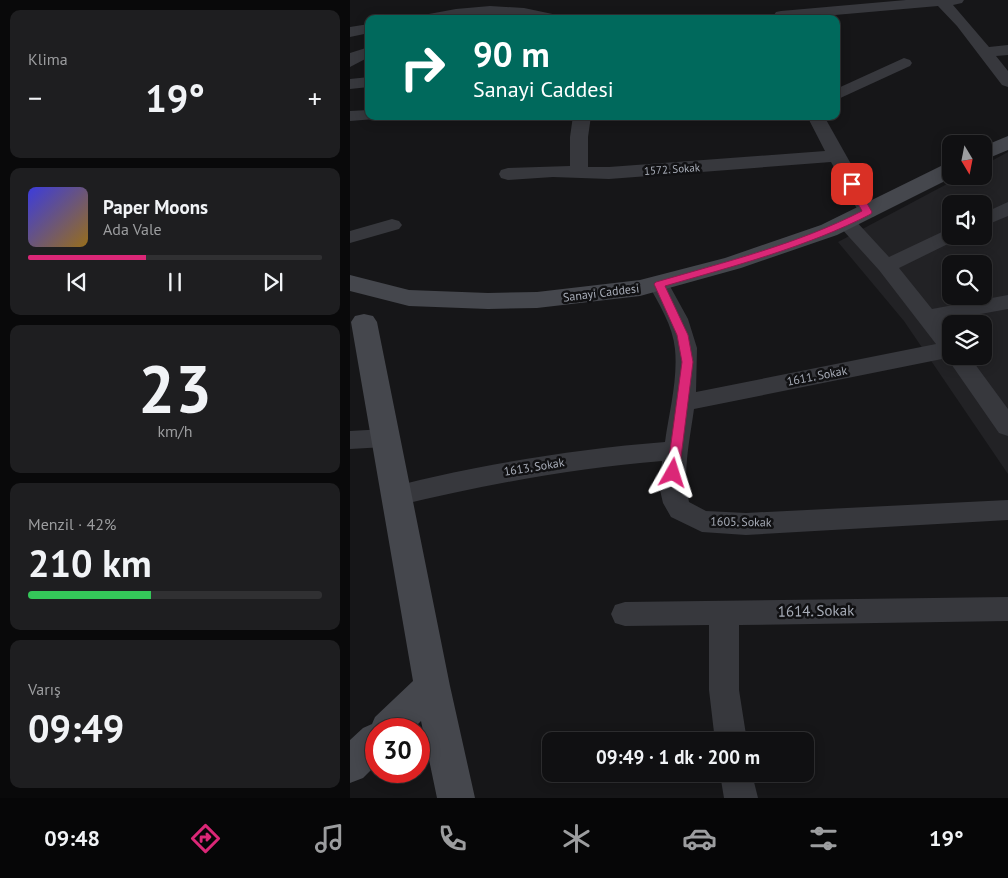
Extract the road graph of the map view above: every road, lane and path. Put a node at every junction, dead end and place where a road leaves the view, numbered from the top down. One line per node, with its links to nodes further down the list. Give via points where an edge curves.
1 (777, 0): 6 (street)
2 (947, 0): 7 (street); 11 (street)
3 (477, 10): 4 (street); 5 (street)
4 (447, 15)
5 (542, 15)
6 (781, 15)
7 (801, 15)
8 (365, 29): 9 (street)
9 (350, 32)
10 (1008, 50): 11 (street)
11 (985, 52): 16 (street)
12 (365, 53): 13 (street)
13 (350, 62)
14 (904, 64): 18 (street)
15 (365, 82): 17 (street)
16 (1008, 82)
17 (350, 84)
18 (840, 92)
19 (365, 115): 20 (street)
20 (350, 116)
21 (581, 120): 26 (street, via 578,137)
22 (817, 120): 25 (street)
23 (1008, 142): 24 (street)
24 (992, 150)
25 (835, 156): 26 (street, 1572. Sokak, via 609,173); 30 (street)
26 (579, 172): 27 (street, 1572. Sokak)
27 (508, 174)
28 (942, 175): 30 (street, Sanayi Caddesi)
29 (1008, 208): 31 (street)
30 (868, 212): 32 (street, Sanayi Caddesi)
31 (992, 216)
32 (847, 223): 36 (street); 38 (street, Sanayi Caddesi, via 733,263)
33 (392, 225): 34 (street)
34 (350, 236)
35 (942, 239): 36 (street)
36 (886, 266): 42 (street)
37 (350, 283): 40 (street, Sanayi Caddesi)
38 (660, 284): 40 (street, Sanayi Caddesi, via 536,300); 47 (street, 1605. Sokak, via 677,319 686,348 687,369)
39 (350, 293): 43 (street)
40 (409, 298): 43 (street, via 377,310)
41 (1008, 302): 42 (street)
42 (928, 317): 44 (street)
43 (364, 322): 49 (street)
44 (942, 336)
45 (942, 350): 47 (street, 1611. Sokak)
46 (963, 365): 48 (street)
47 (682, 403): 51 (street, 1605. Sokak)
48 (1008, 427)
49 (385, 438): 50 (street); 52 (street)
50 (350, 440)
51 (675, 451): 52 (street, 1613. Sokak, via 542,465 459,480); 53 (street, 1605. Sokak, via 672,490 676,503 680,510 702,521 767,523)
52 (396, 496): 57 (street)
53 (1008, 510)
54 (1008, 610): 55 (street, 1614. Sokak)
55 (724, 613): 56 (street, 1614. Sokak); 59 (street, via 724,690)
56 (625, 614)
57 (432, 686): 58 (street); 63 (street)
58 (399, 718)
59 (730, 732)
60 (365, 751): 61 (street)
61 (350, 765)
62 (737, 782): 64 (street)
63 (456, 798)
64 (740, 798)

